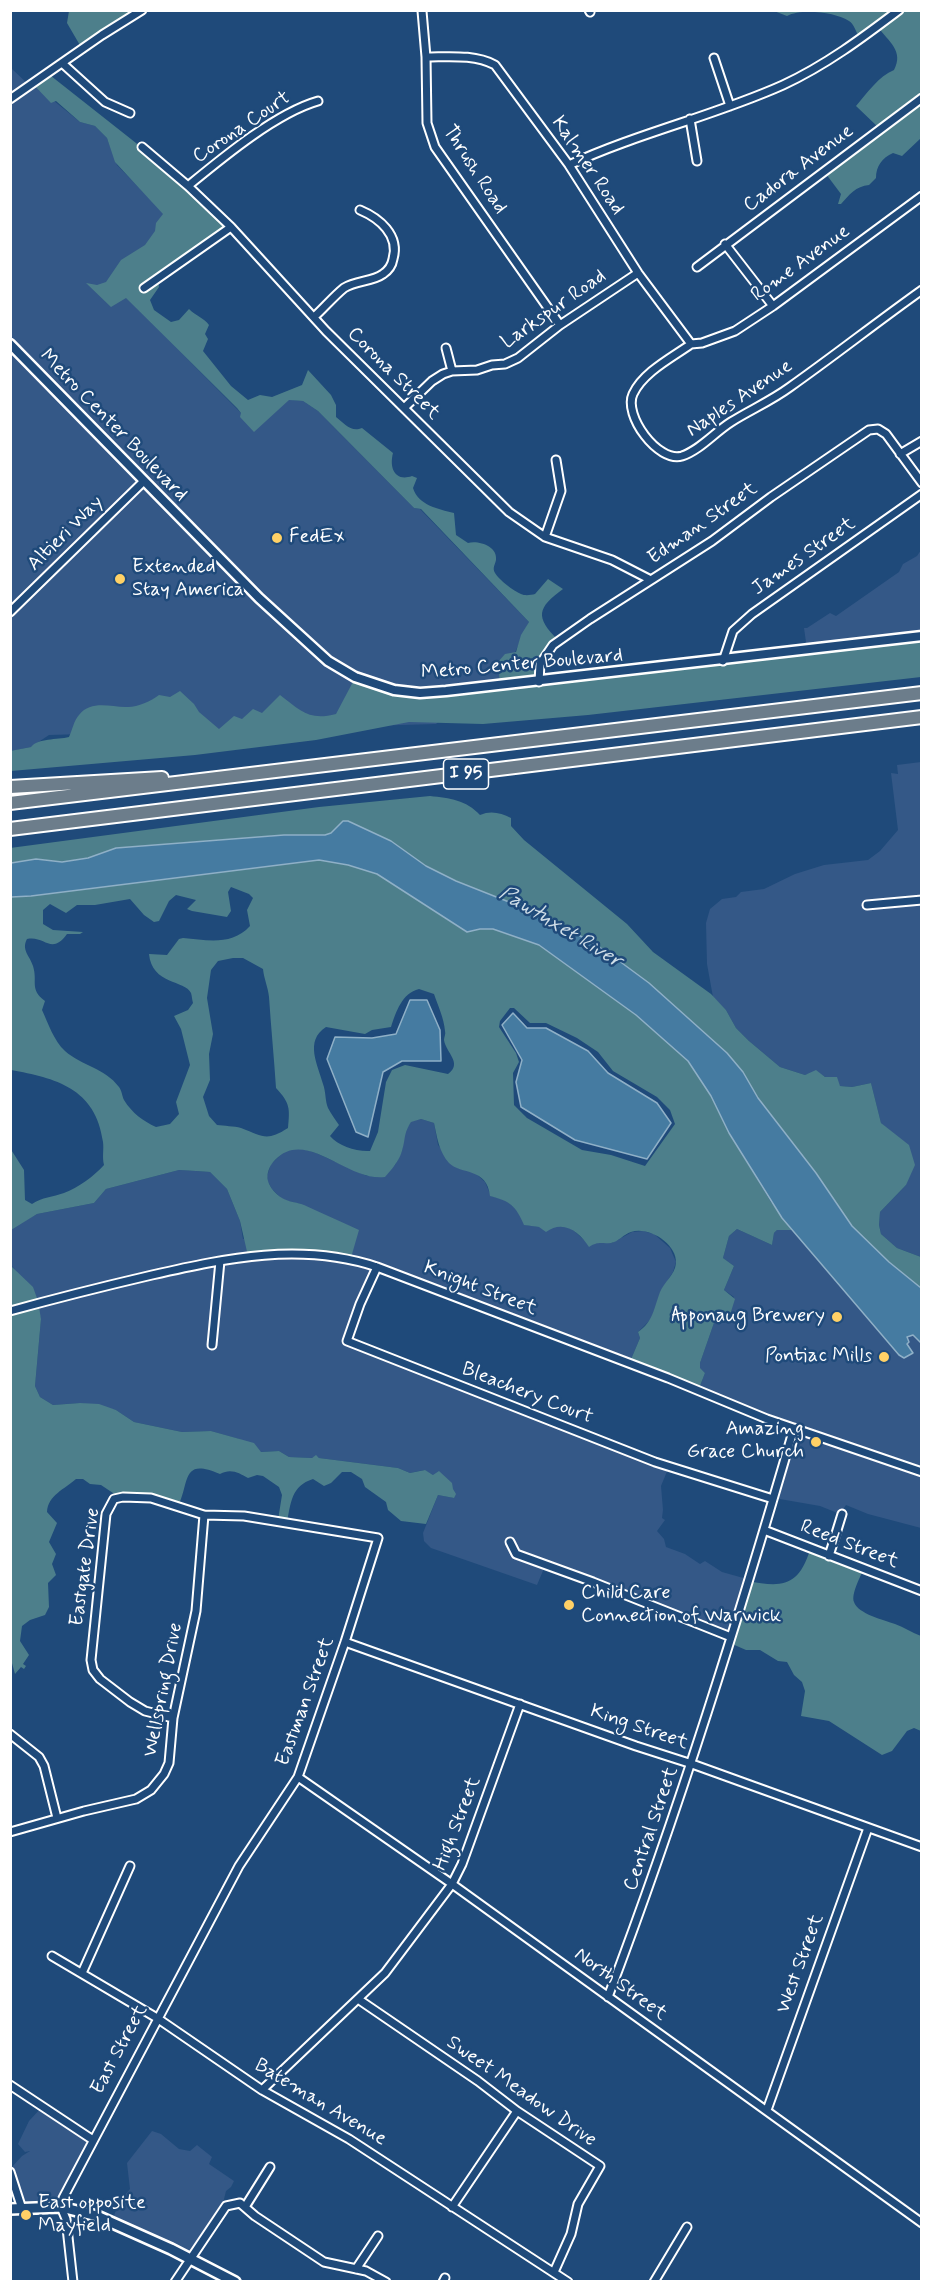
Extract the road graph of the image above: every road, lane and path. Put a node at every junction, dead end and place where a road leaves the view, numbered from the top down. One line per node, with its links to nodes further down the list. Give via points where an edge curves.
1 (142, 10): 6 (street)
2 (899, 10): 10 (street, via 833,58)
3 (422, 11): 4 (street, Thrush Road)
4 (426, 57): 15 (street, Kalmer Road, via 463,57 495,65); 27 (street, Thrush Road, via 427,123 435,147)
5 (714, 58): 10 (street)
6 (62, 63): 8 (street); 11 (street, via 105,102)
7 (921, 98): 20 (street, Cadora Avenue)
8 (10, 99)
9 (318, 101): 16 (street, Corona Court, via 297,107)
10 (730, 106): 12 (street)
11 (130, 113)
12 (690, 119): 14 (street); 15 (street)
13 (142, 147): 16 (street, Corona Street)
14 (697, 161)
15 (568, 165): 22 (street, Kalmer Road)
16 (188, 186): 19 (street, Corona Street)
17 (921, 196): 25 (street, Rome Avenue)
18 (360, 210): 26 (street, via 389,232 394,244 392,264 376,278 346,287)
19 (231, 227): 23 (street); 26 (street, Corona Street)
20 (725, 244): 21 (street, Cadora Avenue); 25 (street)
21 (697, 267)
22 (638, 273): 27 (street, Larkspur Road); 29 (street, Kalmer Road)
23 (144, 288)
24 (921, 290): 29 (street, Naples Avenue, via 774,398 692,451 671,456 642,431 630,408 631,399 648,376)
25 (773, 306): 29 (street, Rome Avenue, via 735,331)
26 (314, 317): 32 (street, Corona Street)
27 (560, 325): 31 (street, Larkspur Road, via 505,364)
28 (10, 344): 36 (street, Metro Center Boulevard)
29 (692, 344)
30 (446, 348): 31 (street)
31 (452, 371): 32 (street, Larkspur Road, via 432,381)
32 (404, 408): 39 (street, Corona Street, via 509,512)
33 (921, 441): 34 (street)
34 (900, 454): 37 (street, Edman Street); 40 (street, Edman Street, via 886,434 878,429 869,430)
35 (556, 460): 39 (street, via 561,491)
36 (144, 481): 41 (street, Altieri Way); 44 (street, Metro Center Boulevard, via 259,598 310,646 346,673 374,685 420,693)
37 (921, 483)
38 (921, 494): 43 (street, James Street, via 752,614 733,631)
39 (545, 537): 40 (street, Corona Street, via 612,560)
40 (651, 580): 44 (street, Edman Street, via 553,645 540,664)
41 (10, 612)
42 (921, 636): 43 (street, Metro Center Boulevard)
43 (723, 661): 44 (street, Metro Center Boulevard)
44 (539, 682)
45 (921, 693): 47 (highway, I 95)
46 (921, 717): 50 (highway, I 95)
47 (253, 774): 48 (highway); 49 (highway, I 95)
48 (10, 787)
49 (10, 803)
50 (10, 829)
51 (921, 900): 52 (street)
52 (867, 905)
53 (220, 1261): 54 (street, Knight Street, via 248,1255 299,1254); 55 (street, Knight Street); 56 (street)
54 (376, 1267): 57 (street, Knight Street); 59 (street, Bleachery Court, via 347,1341 655,1461)
55 (10, 1311)
56 (212, 1345)
57 (794, 1428): 58 (street, Knight Street); 59 (street, Central Street)
58 (921, 1472)
59 (773, 1499): 62 (street, Central Street)
60 (842, 1514): 65 (street)
61 (204, 1515): 63 (street, Eastgate Drive, via 244,1516); 70 (street, Wellspring Drive, via 196,1611); 70 (street, Eastgate Drive, via 151,1498 123,1497 114,1499 106,1514 93,1670 145,1711)
62 (764, 1530): 65 (street, Reed Street); 67 (street, Central Street)
63 (378, 1538): 68 (street, Eastman Street)
64 (510, 1542): 67 (street, via 516,1554)
65 (830, 1556): 66 (street, Reed Street)
66 (921, 1591)
67 (731, 1637): 72 (street, Central Street)
68 (345, 1642): 69 (street, King Street); 73 (street, Eastman Street)
69 (520, 1704): 72 (street, King Street); 80 (street, High Street)
70 (173, 1718): 74 (street, Wellspring Drive, via 168,1763 151,1790 136,1799)
71 (10, 1734): 74 (street, via 39,1757)
72 (692, 1764): 75 (street, King Street); 83 (street, Central Street)
73 (298, 1777): 79 (street, Eastman Street); 80 (street, North Street)
74 (57, 1818): 76 (street, Wellspring Drive)
75 (868, 1828): 77 (street, King Street); 88 (street, West Street)
76 (10, 1832)
77 (921, 1847)
78 (130, 1866): 82 (street)
79 (239, 1866): 85 (street, East Street)
80 (452, 1884): 83 (street, North Street); 84 (street, High Street, via 385,1973)
81 (52, 1956): 82 (street, Bateman Avenue)
82 (82, 1973): 85 (street, Bateman Avenue)
83 (608, 1997): 88 (street, North Street)
84 (358, 1999): 87 (street, High Street); 89 (street, Sweet Meadow Drive)
85 (157, 2018): 87 (street, Bateman Avenue); 90 (street, East Street)
86 (10, 2085): 90 (street)
87 (262, 2090): 95 (street, Bateman Avenue, via 349,2139)
88 (767, 2110): 98 (street, North Street)
89 (517, 2111): 95 (street); 103 (street, Sweet Meadow Drive, via 600,2166 578,2204 571,2234)
90 (93, 2140): 93 (street, East Street)
91 (270, 2168): 94 (street)
92 (10, 2172): 97 (street)
93 (61, 2207): 97 (main road); 101 (main road, via 97,2216); 104 (street, via 66,2219)
94 (245, 2207): 101 (street, via 240,2203 226,2206); 102 (street, via 324,2262)
95 (452, 2207): 103 (street, Bateman Avenue)
96 (10, 2209): 97 (main road)
97 (22, 2209)
98 (921, 2223)
99 (687, 2227): 109 (street)
100 (378, 2236): 102 (street)
101 (191, 2259): 105 (street); 106 (main road)
102 (356, 2269): 107 (street)
103 (554, 2272): 108 (street, Bateman Avenue)
104 (73, 2282)
105 (175, 2282)
106 (235, 2282)
107 (386, 2282)
108 (568, 2282)
109 (654, 2282)

